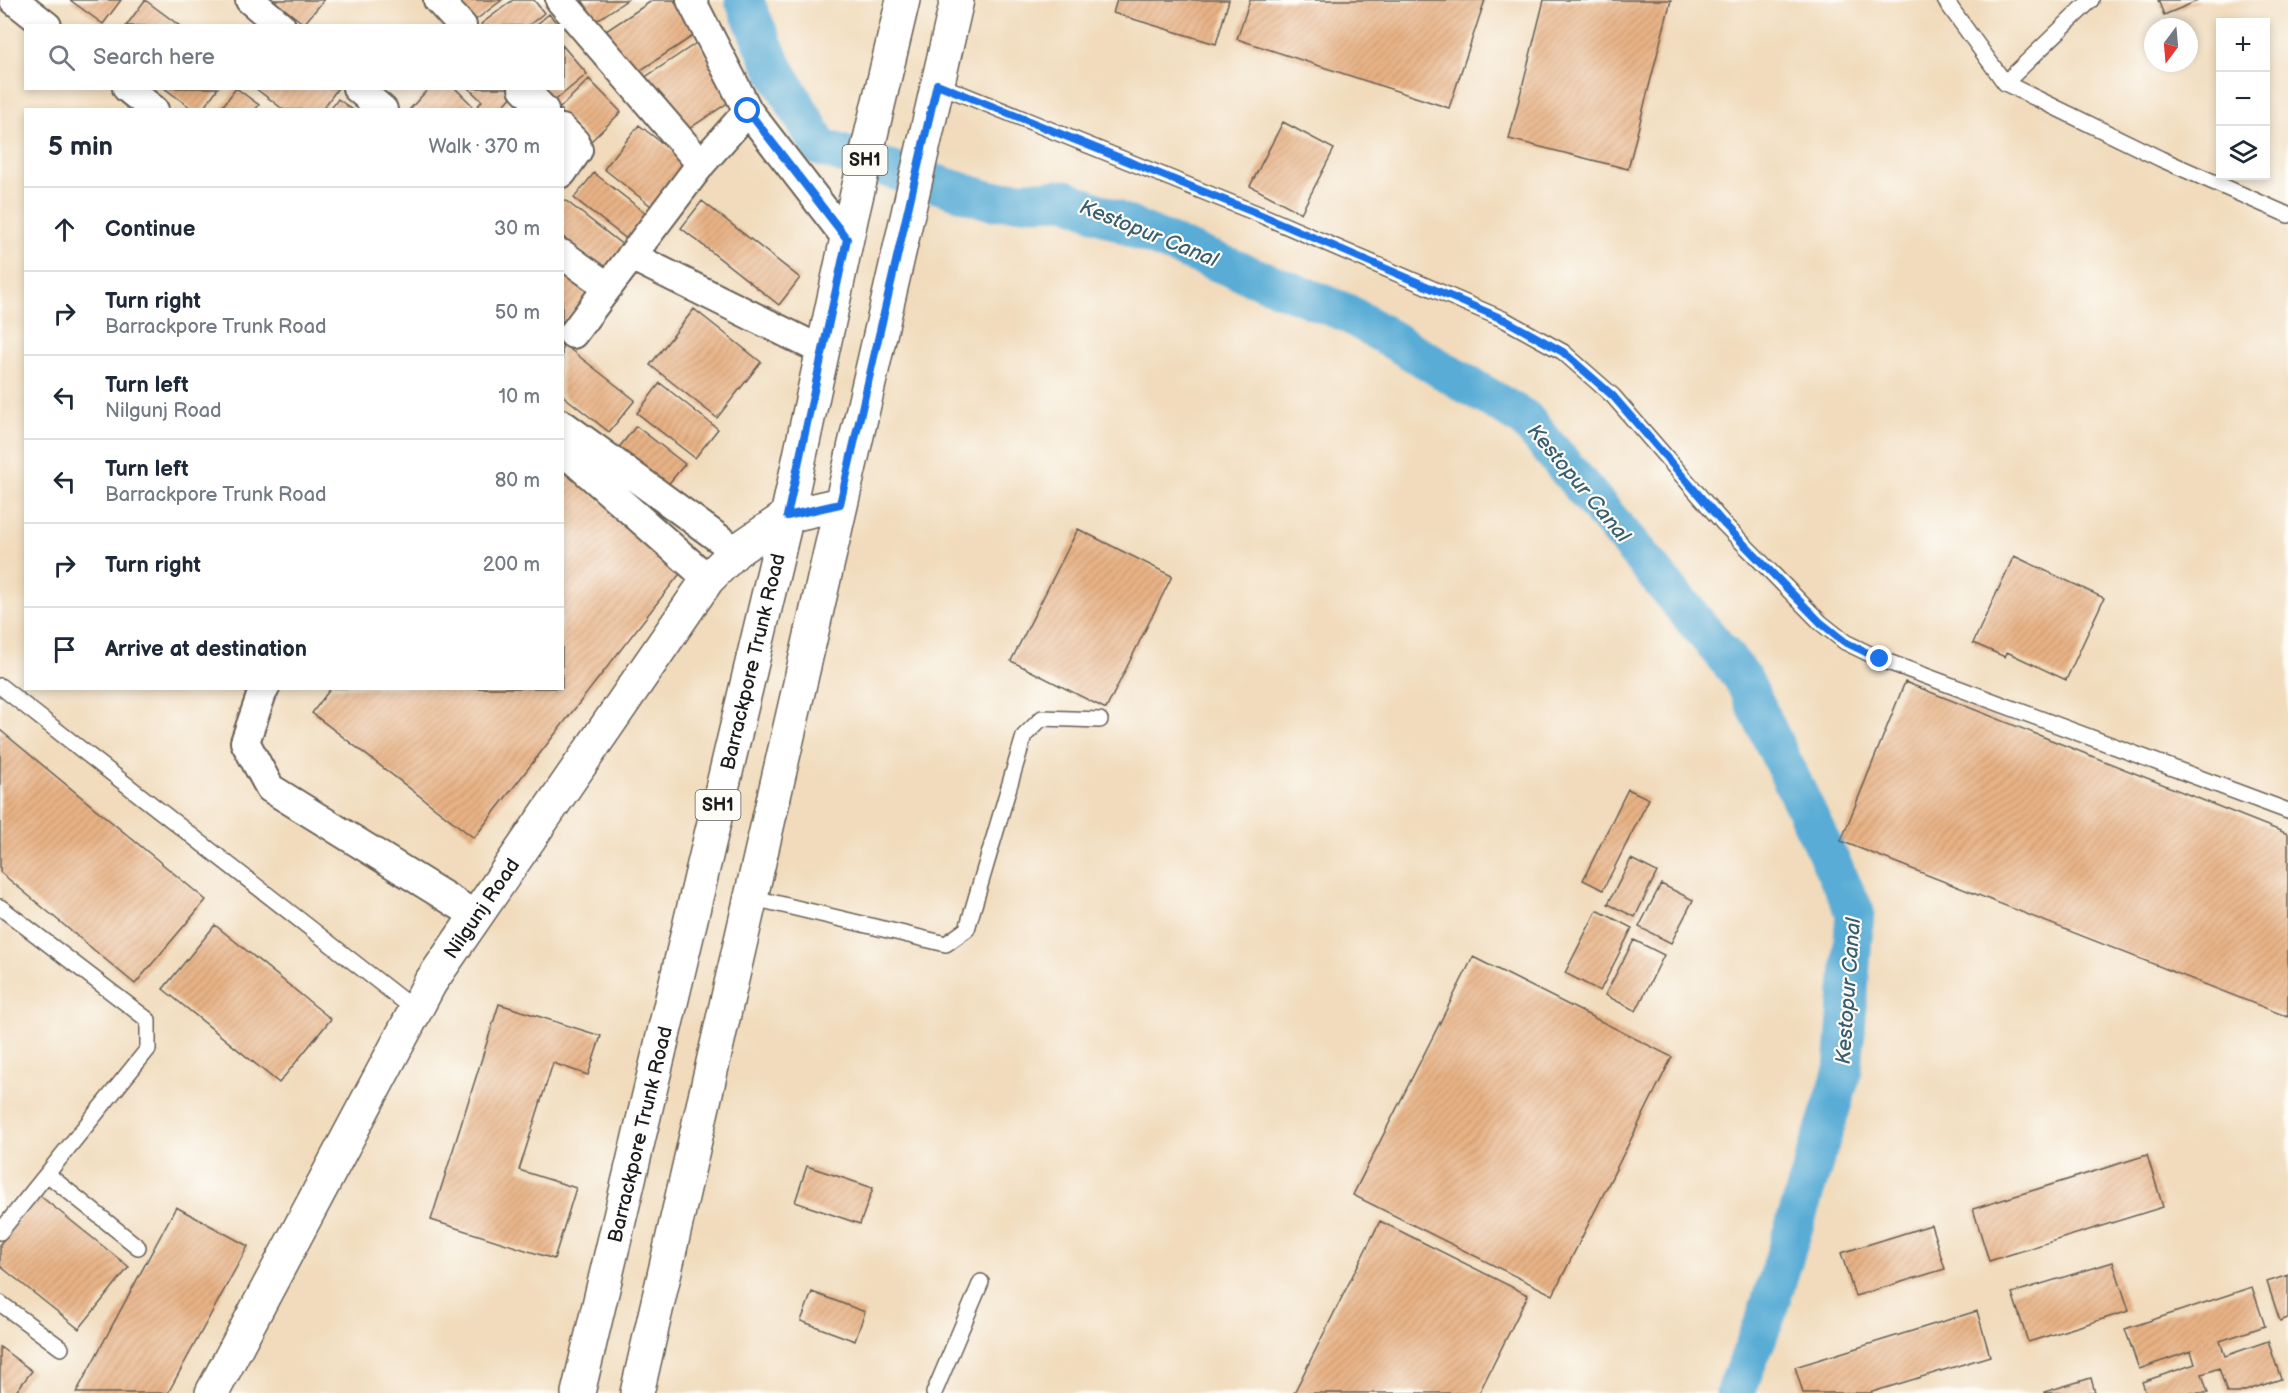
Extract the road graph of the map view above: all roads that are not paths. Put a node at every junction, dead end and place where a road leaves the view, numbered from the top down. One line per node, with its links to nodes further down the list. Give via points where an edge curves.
1 (250, 0): 11 (street)
2 (438, 0): 12 (street)
3 (560, 0): 23 (street)
4 (691, 0): 21 (street)
5 (903, 0): 26 (main road, Barrackpore Trunk Road / SH1)
6 (957, 0): 14 (main road, SH1)
7 (1945, 0): 13 (lane)
8 (2091, 0): 13 (lane)
9 (19, 1): 10 (street)
10 (45, 24)
11 (279, 24)
12 (460, 24)
13 (2005, 83): 25 (lane)
14 (937, 84): 34 (main road, SH1); 41 (lane, via 1261,215 1505,320 1563,352 1613,396 1724,524 1821,623 1845,642 1880,659)
15 (129, 90): 18 (street)
16 (359, 90): 19 (street)
17 (526, 90): 20 (street)
18 (152, 108)
19 (381, 108)
20 (542, 108)
21 (748, 111): 23 (street); 26 (street)
22 (564, 131): 24 (street, via 578,150)
23 (701, 164): 28 (street)
24 (564, 169)
25 (2288, 215)
26 (850, 227): 31 (main road, Barrackpore Trunk Road / SH1)
27 (564, 255): 29 (street)
28 (631, 256): 29 (street); 31 (street)
29 (608, 287): 30 (street)
30 (573, 334)
31 (823, 351): 35 (main road, Barrackpore Trunk Road / SH1)
32 (564, 425): 36 (street)
33 (564, 452): 37 (street)
34 (840, 504): 35 (main road, Nilgunj Road); 42 (main road, SH1)
35 (787, 516): 36 (main road, Nilgunj Road); 53 (main road, Barrackpore Trunk Road / SH1)
36 (736, 551): 37 (main road, Nilgunj Road)
37 (708, 579): 44 (main road, Nilgunj Road)
38 (0, 686): 45 (lane)
39 (264, 690): 44 (street, via 245,742 270,788)
40 (1100, 720): 42 (lane, via 1042,718 1024,736 967,929 946,944)
41 (2288, 811)
42 (750, 897): 54 (main road, SH1)
43 (0, 907): 46 (lane, via 148,1020 148,1049)
44 (475, 915): 45 (main road, Nilgunj Road)
45 (415, 1010): 52 (main road, Nilgunj Road)
46 (47, 1174): 47 (lane); 48 (lane)
47 (0, 1232)
48 (138, 1247)
49 (981, 1282): 55 (lane)
50 (0, 1303): 51 (lane)
51 (61, 1348)
52 (212, 1393)
53 (578, 1393)
54 (637, 1393)
55 (933, 1393)

